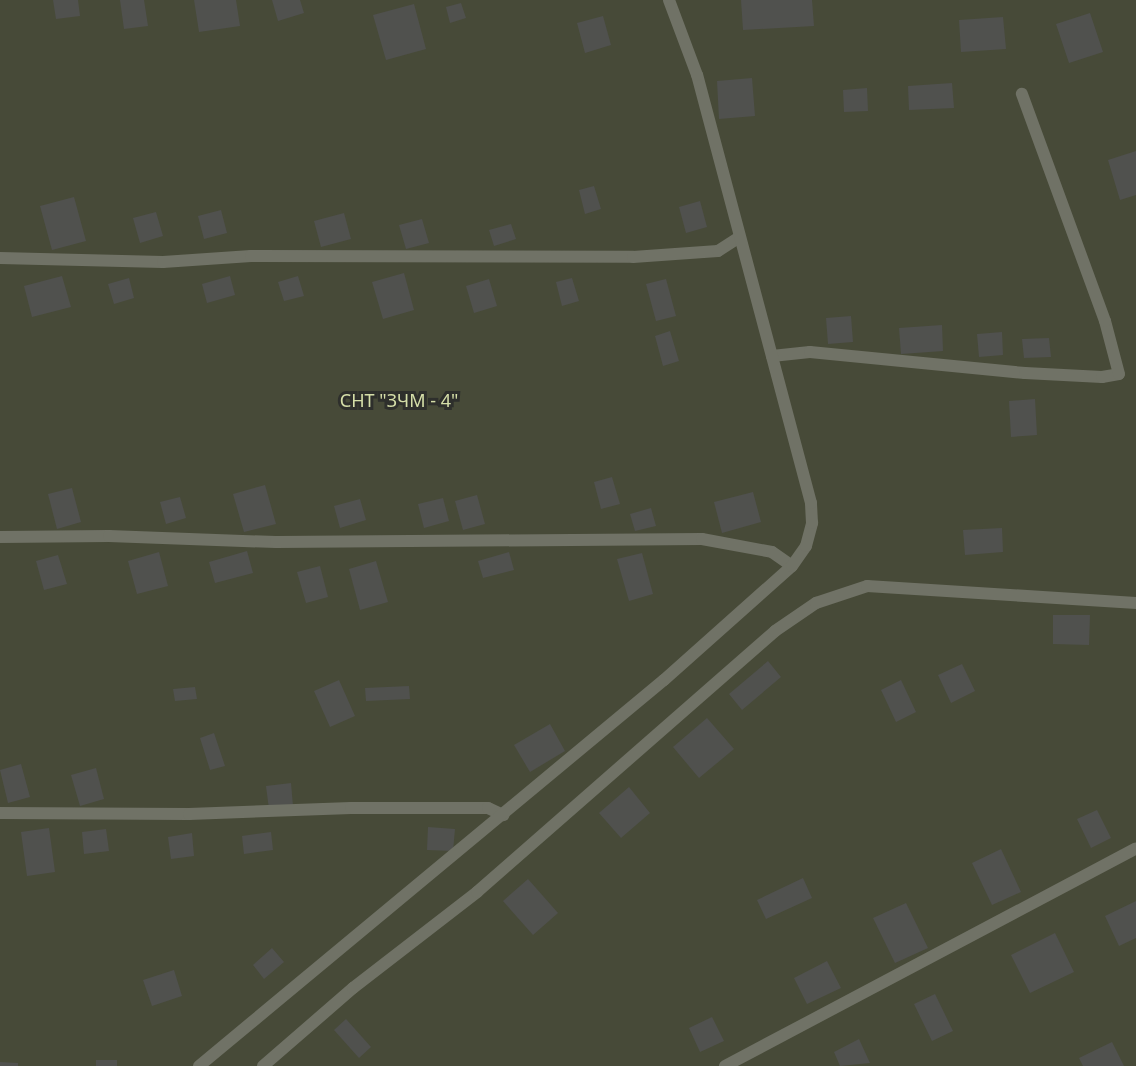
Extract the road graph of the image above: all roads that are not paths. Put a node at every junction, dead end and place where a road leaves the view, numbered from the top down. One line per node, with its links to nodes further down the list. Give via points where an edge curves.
1 (669, 0): 3 (lane, via 697,75)
2 (1022, 94): 5 (lane, via 1105,321 1119,374 1102,377 1025,372 810,352)
3 (738, 238): 4 (lane, via 718,250 633,257 251,256 163,262); 5 (lane)
4 (0, 258)
5 (772, 356): 7 (lane, via 811,503 812,523 806,546)
6 (0, 537): 7 (lane, via 276,542 702,539 772,552)
7 (792, 566): 10 (lane)
8 (1136, 603): 13 (lane, via 867,586 816,603 775,631 477,892 353,988)
9 (0, 813): 10 (lane, via 488,808)
10 (503, 815): 12 (lane)
11 (1136, 848): 14 (lane)
12 (199, 1066)
13 (262, 1066)
14 (724, 1066)

